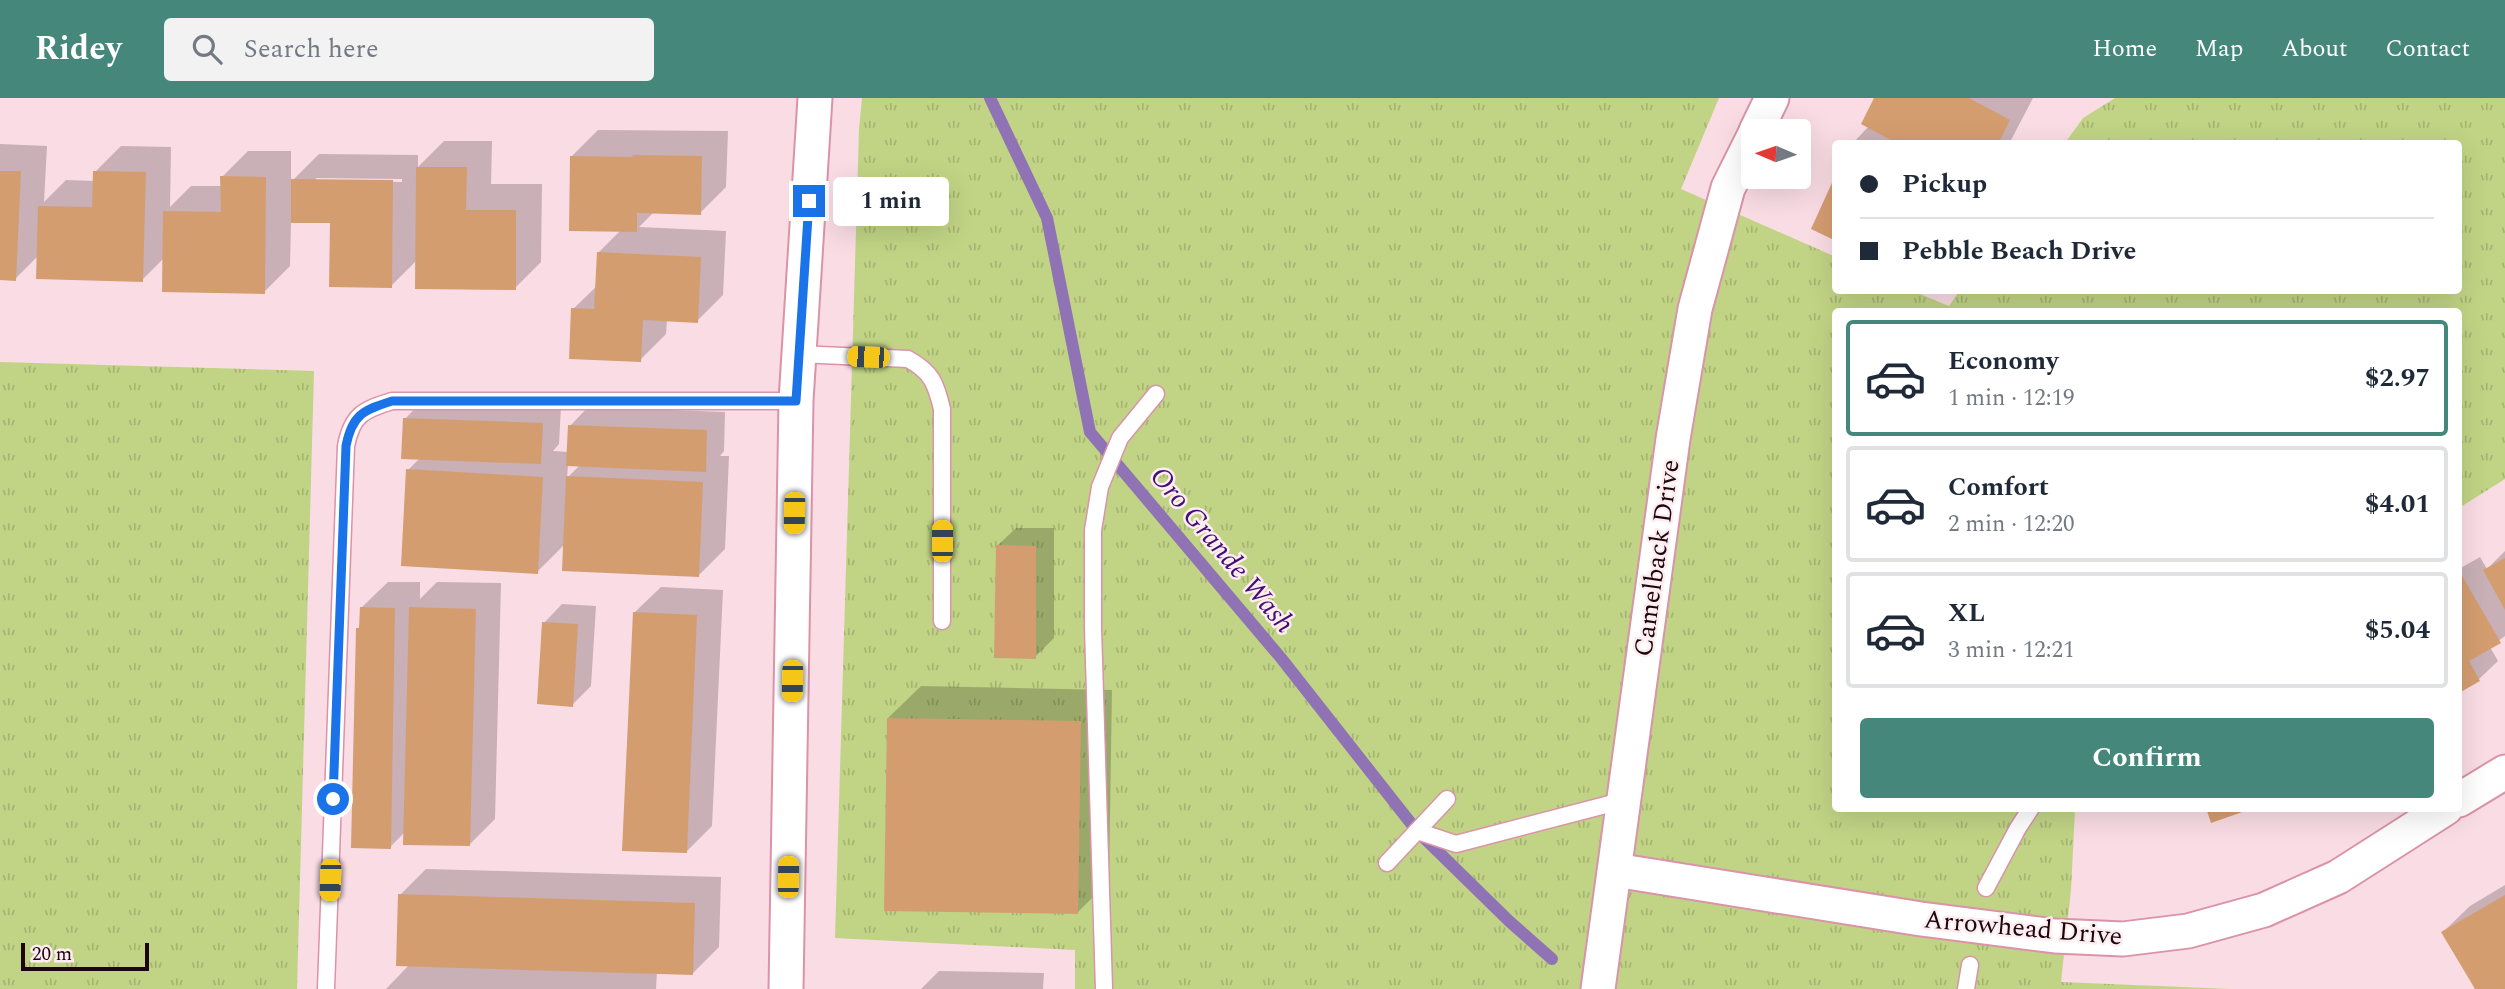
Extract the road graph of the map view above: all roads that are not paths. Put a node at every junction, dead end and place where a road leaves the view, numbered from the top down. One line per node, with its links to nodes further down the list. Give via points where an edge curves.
1 (815, 98): 5 (street)
2 (1772, 98): 3 (street, Camelback Drive)
3 (1762, 119)
4 (1741, 162): 12 (street, Camelback Drive, via 1728,188 1695,309 1672,439)
5 (799, 354): 7 (street); 8 (lane, via 908,359 936,384 942,409)
6 (1156, 394): 22 (lane, via 1121,438 1100,487 1093,530)
7 (796, 401): 20 (lane, via 392,401 366,409 350,426); 21 (street)
8 (942, 621)
9 (2505, 772): 10 (street)
10 (2462, 798)
11 (1447, 799): 15 (lane)
12 (1625, 800): 15 (lane, via 1456,844); 17 (street, Camelback Drive)
13 (2028, 812): 18 (lane)
14 (2440, 812): 17 (street, Arrowhead Drive, via 2337,877 2264,910 2188,931 2123,939 1933,921)
15 (1417, 831): 16 (lane)
16 (1387, 863)
17 (1615, 870): 23 (street, Camelback Drive)
18 (1986, 888)
19 (1970, 965): 24 (lane)
20 (326, 989)
21 (786, 989)
22 (1104, 989)
23 (1598, 989)
24 (1966, 989)

